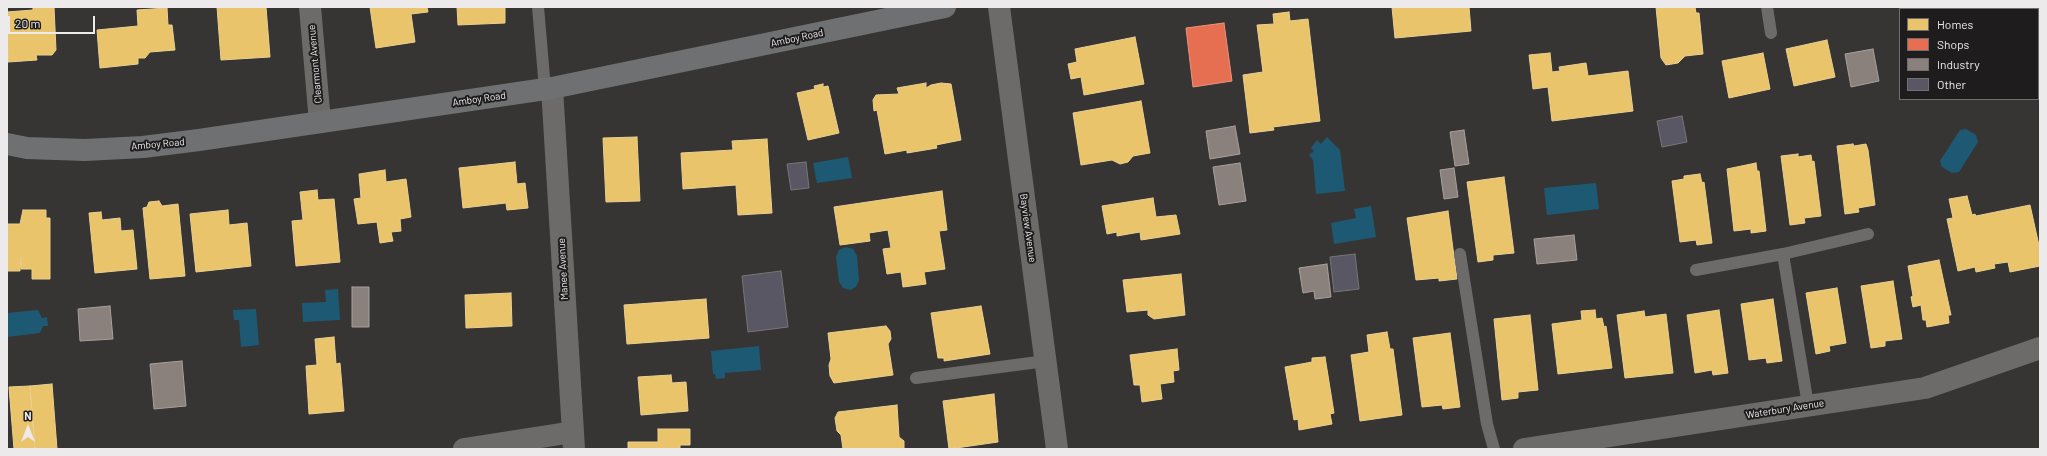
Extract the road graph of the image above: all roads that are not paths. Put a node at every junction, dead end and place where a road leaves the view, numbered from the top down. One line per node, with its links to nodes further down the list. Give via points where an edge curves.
1 (310, 7): 8 (street, Clearmont Avenue)
2 (538, 7): 7 (lane)
3 (945, 7): 7 (main road, Amboy Road)
4 (999, 7): 15 (street, Bayview Avenue)
5 (1767, 7): 6 (lane)
6 (1771, 33)
7 (549, 89): 8 (main road, Amboy Road); 18 (street, Manee Avenue)
8 (320, 122): 9 (main road, Amboy Road, via 142,147 85,150 28,148)
9 (7, 144)
10 (1868, 234): 12 (lane)
11 (1460, 254): 21 (lane, via 1487,424)
12 (1783, 254): 13 (lane); 17 (lane)
13 (1696, 270)
14 (2040, 348): 17 (street, Waterbury Avenue, via 1924,388)
15 (1046, 361): 16 (lane); 20 (street, Bayview Avenue)
16 (916, 378)
17 (1808, 406): 22 (street, Waterbury Avenue)
18 (573, 441): 19 (street)
19 (464, 449)
20 (1057, 449)
21 (1494, 449)
22 (1524, 449)

